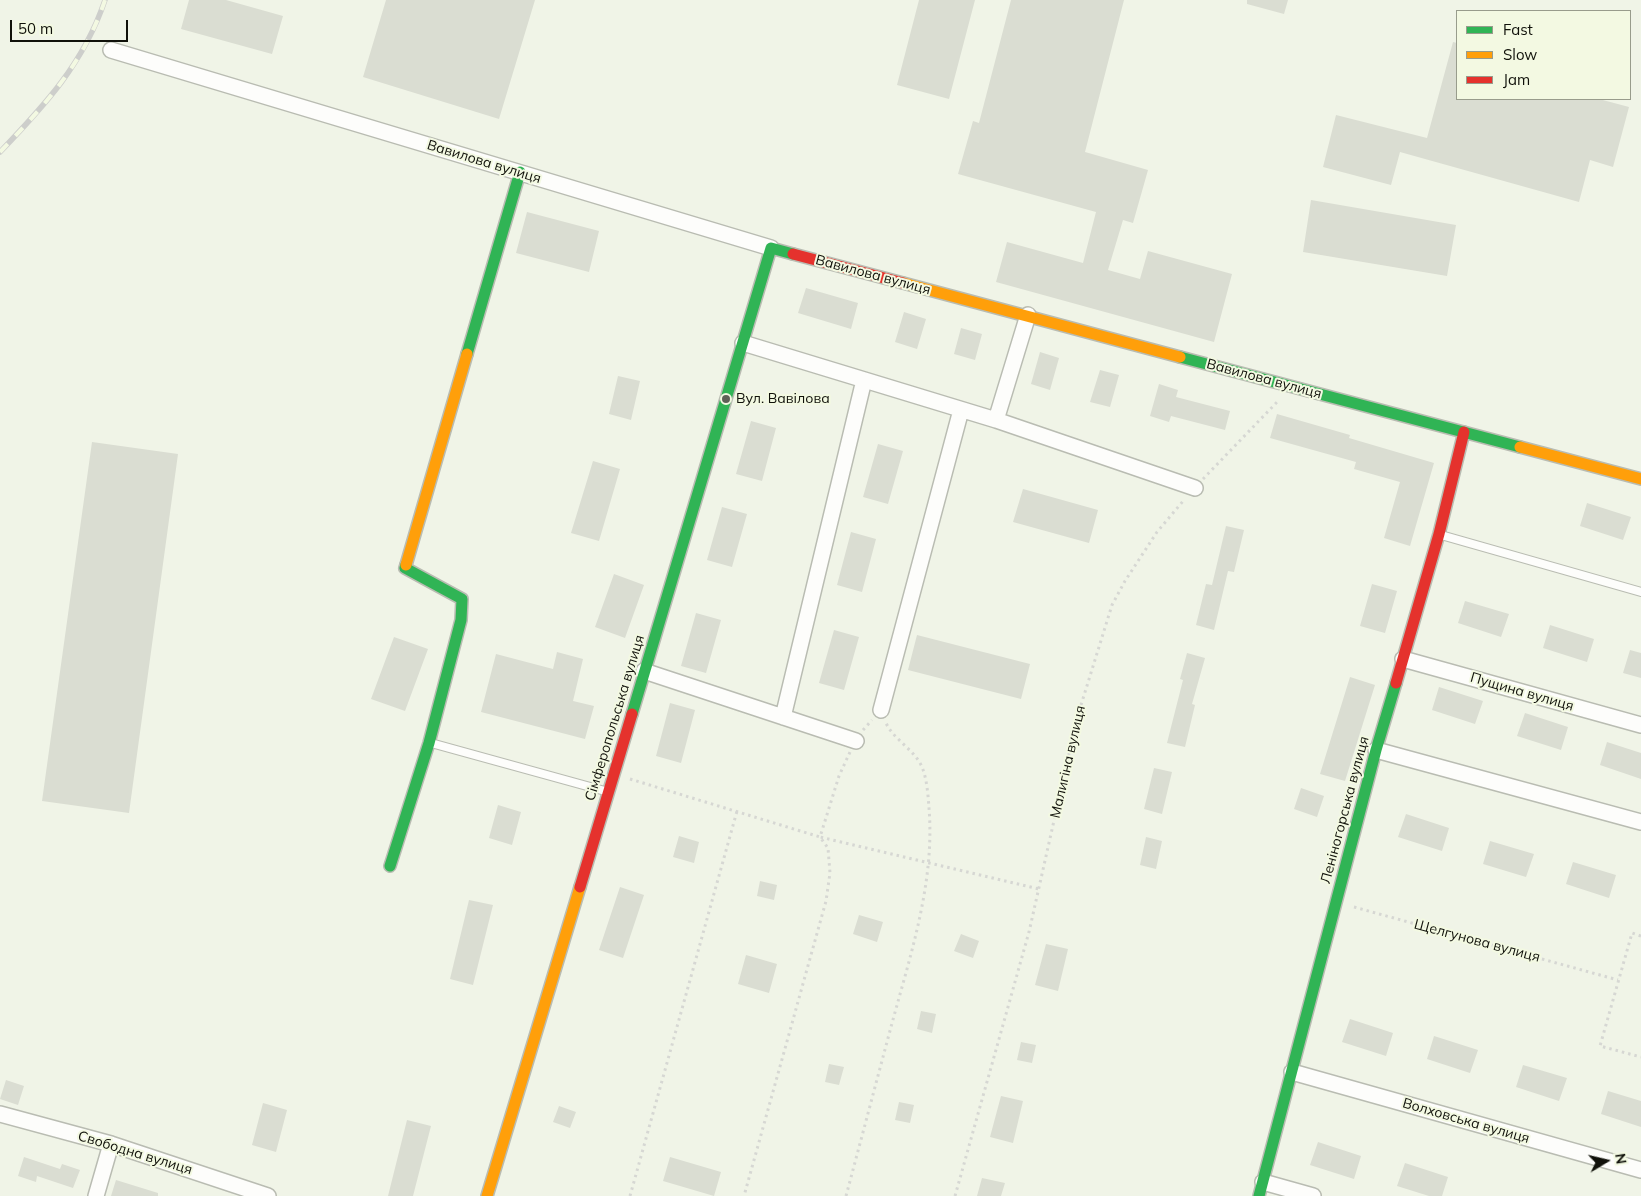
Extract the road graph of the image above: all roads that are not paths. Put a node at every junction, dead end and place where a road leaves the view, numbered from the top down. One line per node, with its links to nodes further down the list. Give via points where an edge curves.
1 (111, 50): 2 (street, Вавилова вулиця)
2 (520, 172): 3 (street, Вавилова вулиця); 20 (street, via 405,568 462,599 461,620)
3 (772, 248): 4 (street, Вавилова вулиця); 5 (street, Сімферопольська вулиця)
4 (1028, 315): 8 (street); 9 (street, Вавилова вулиця)
5 (743, 343): 6 (street); 15 (street, Сімферопольська вулиця)
6 (864, 380): 7 (street); 17 (street)
7 (962, 410): 8 (street); 16 (street)
8 (996, 420): 11 (street)
9 (1464, 432): 10 (street, Вавилова вулиця); 12 (street, Леніногорська вулиця)
10 (1641, 479)
11 (1195, 488)
12 (1439, 534): 13 (lane); 14 (street, Леніногорська вулиця)
13 (1641, 592)
14 (1403, 659): 18 (street, Пущина вулиця); 21 (street, Леніногорська вулиця)
15 (644, 671): 17 (street); 22 (street, Сімферопольська вулиця)
16 (881, 710)
17 (783, 717): 19 (street)
18 (1641, 725)
19 (856, 741)
20 (429, 743): 22 (lane); 24 (street)
21 (1376, 750): 23 (street); 25 (street, Леніногорська вулиця)
22 (608, 792): 32 (street, Сімферопольська вулиця)
23 (1641, 822)
24 (390, 866)
25 (1292, 1072): 28 (street, Волховська вулиця); 29 (street, Леніногорська вулиця)
26 (0, 1114): 27 (street, Свободна вулиця)
27 (110, 1144): 30 (street); 31 (street, Свободна вулиця)
28 (1641, 1170)
29 (1261, 1189): 33 (street)
30 (96, 1196)
31 (268, 1196)
32 (487, 1196)
33 (1313, 1196)

